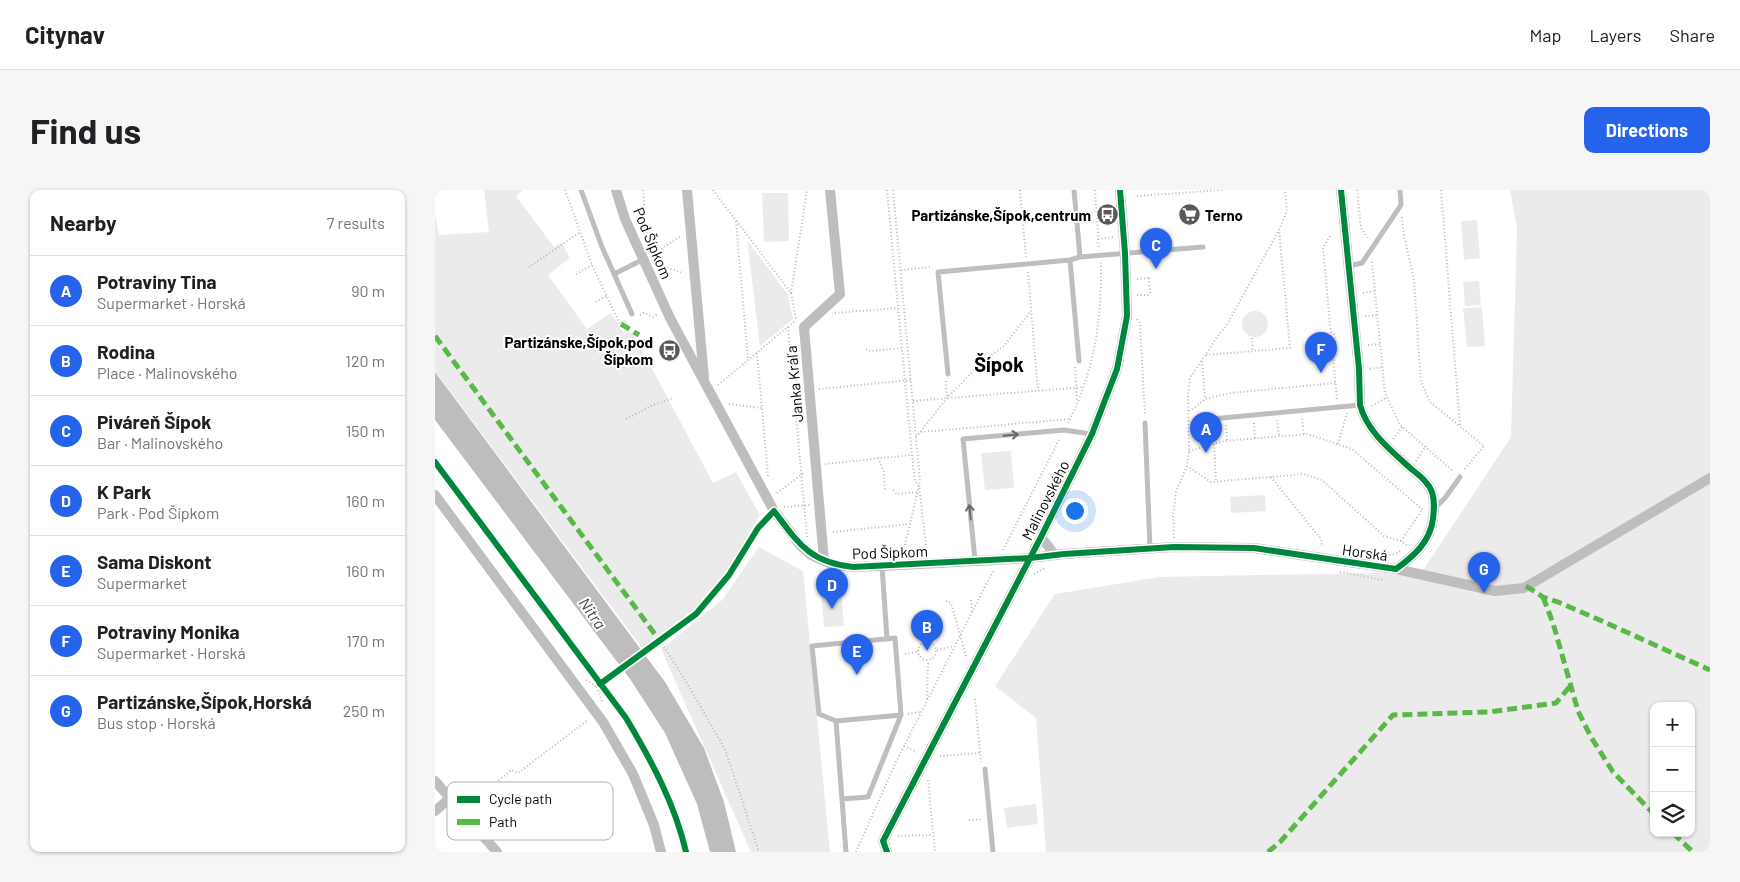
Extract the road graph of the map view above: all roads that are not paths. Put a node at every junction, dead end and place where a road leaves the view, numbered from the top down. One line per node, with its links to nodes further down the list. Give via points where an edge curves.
1 (581, 190): 15 (lane)
2 (616, 190): 12 (street, Pod Šípkom, via 625,219)
3 (687, 190): 19 (street)
4 (829, 190): 33 (street, Janka Kráľa, via 840,294 818,314 800,324)
5 (1073, 190): 11 (lane)
6 (1120, 190): 10 (street, Malinovského)
7 (1341, 190): 14 (street)
8 (1399, 190): 14 (lane, via 1401,205 1362,263)
9 (1203, 247): 10 (lane)
10 (1125, 253): 11 (lane); 23 (street, Malinovského, via 1127,316 1117,369)
11 (1080, 257): 13 (lane)
12 (645, 258): 15 (lane); 19 (street, Pod Šípkom, via 670,318)
13 (1070, 260): 17 (lane); 18 (lane, via 938,272)
14 (1349, 266): 20 (street)
15 (614, 274): 16 (lane)
16 (632, 314)
17 (1079, 361)
18 (947, 377)
19 (709, 386): 33 (street, Pod Šípkom, via 777,510 800,545)
20 (1360, 405): 21 (lane); 27 (street, via 1366,423 1386,447 1423,479 1431,491)
21 (1201, 420)
22 (1145, 423): 29 (lane)
23 (1092, 434): 28 (street, Malinovského); 32 (lane, one-way to 23, via 963,439 1064,430)
24 (1460, 477): 27 (lane, via 1445,498)
25 (1710, 478): 35 (street, via 1524,588 1495,591)
26 (435, 495): 47 (street, via 603,722 633,774 654,825)
27 (1430, 510): 35 (street, Horská, via 1432,524 1423,545)
28 (1041, 536): 30 (street); 31 (street, Malinovského)
29 (1150, 548): 30 (street, Horská); 35 (street, Horská, via 1254,548)
30 (1055, 555): 31 (street, Horská)
31 (1030, 558): 32 (street, Pod Šípkom); 49 (street, Malinovského, via 883,841)
32 (975, 560): 34 (street, Pod Šípkom)
33 (824, 561): 34 (street, Pod Šípkom, via 853,567)
34 (882, 566): 36 (lane)
35 (1396, 569)
36 (887, 639): 37 (lane, via 895,638); 38 (lane, via 812,646 819,714)
37 (901, 715): 38 (lane); 42 (lane, via 868,797)
38 (836, 721): 42 (lane)
39 (985, 769): 50 (lane)
40 (435, 781): 41 (street)
41 (447, 795)
42 (842, 799): 48 (lane)
43 (447, 801): 44 (street)
44 (435, 811)
45 (487, 840): 46 (street)
46 (497, 852)
47 (661, 852)
48 (846, 852)
49 (887, 852)
50 (993, 852)

